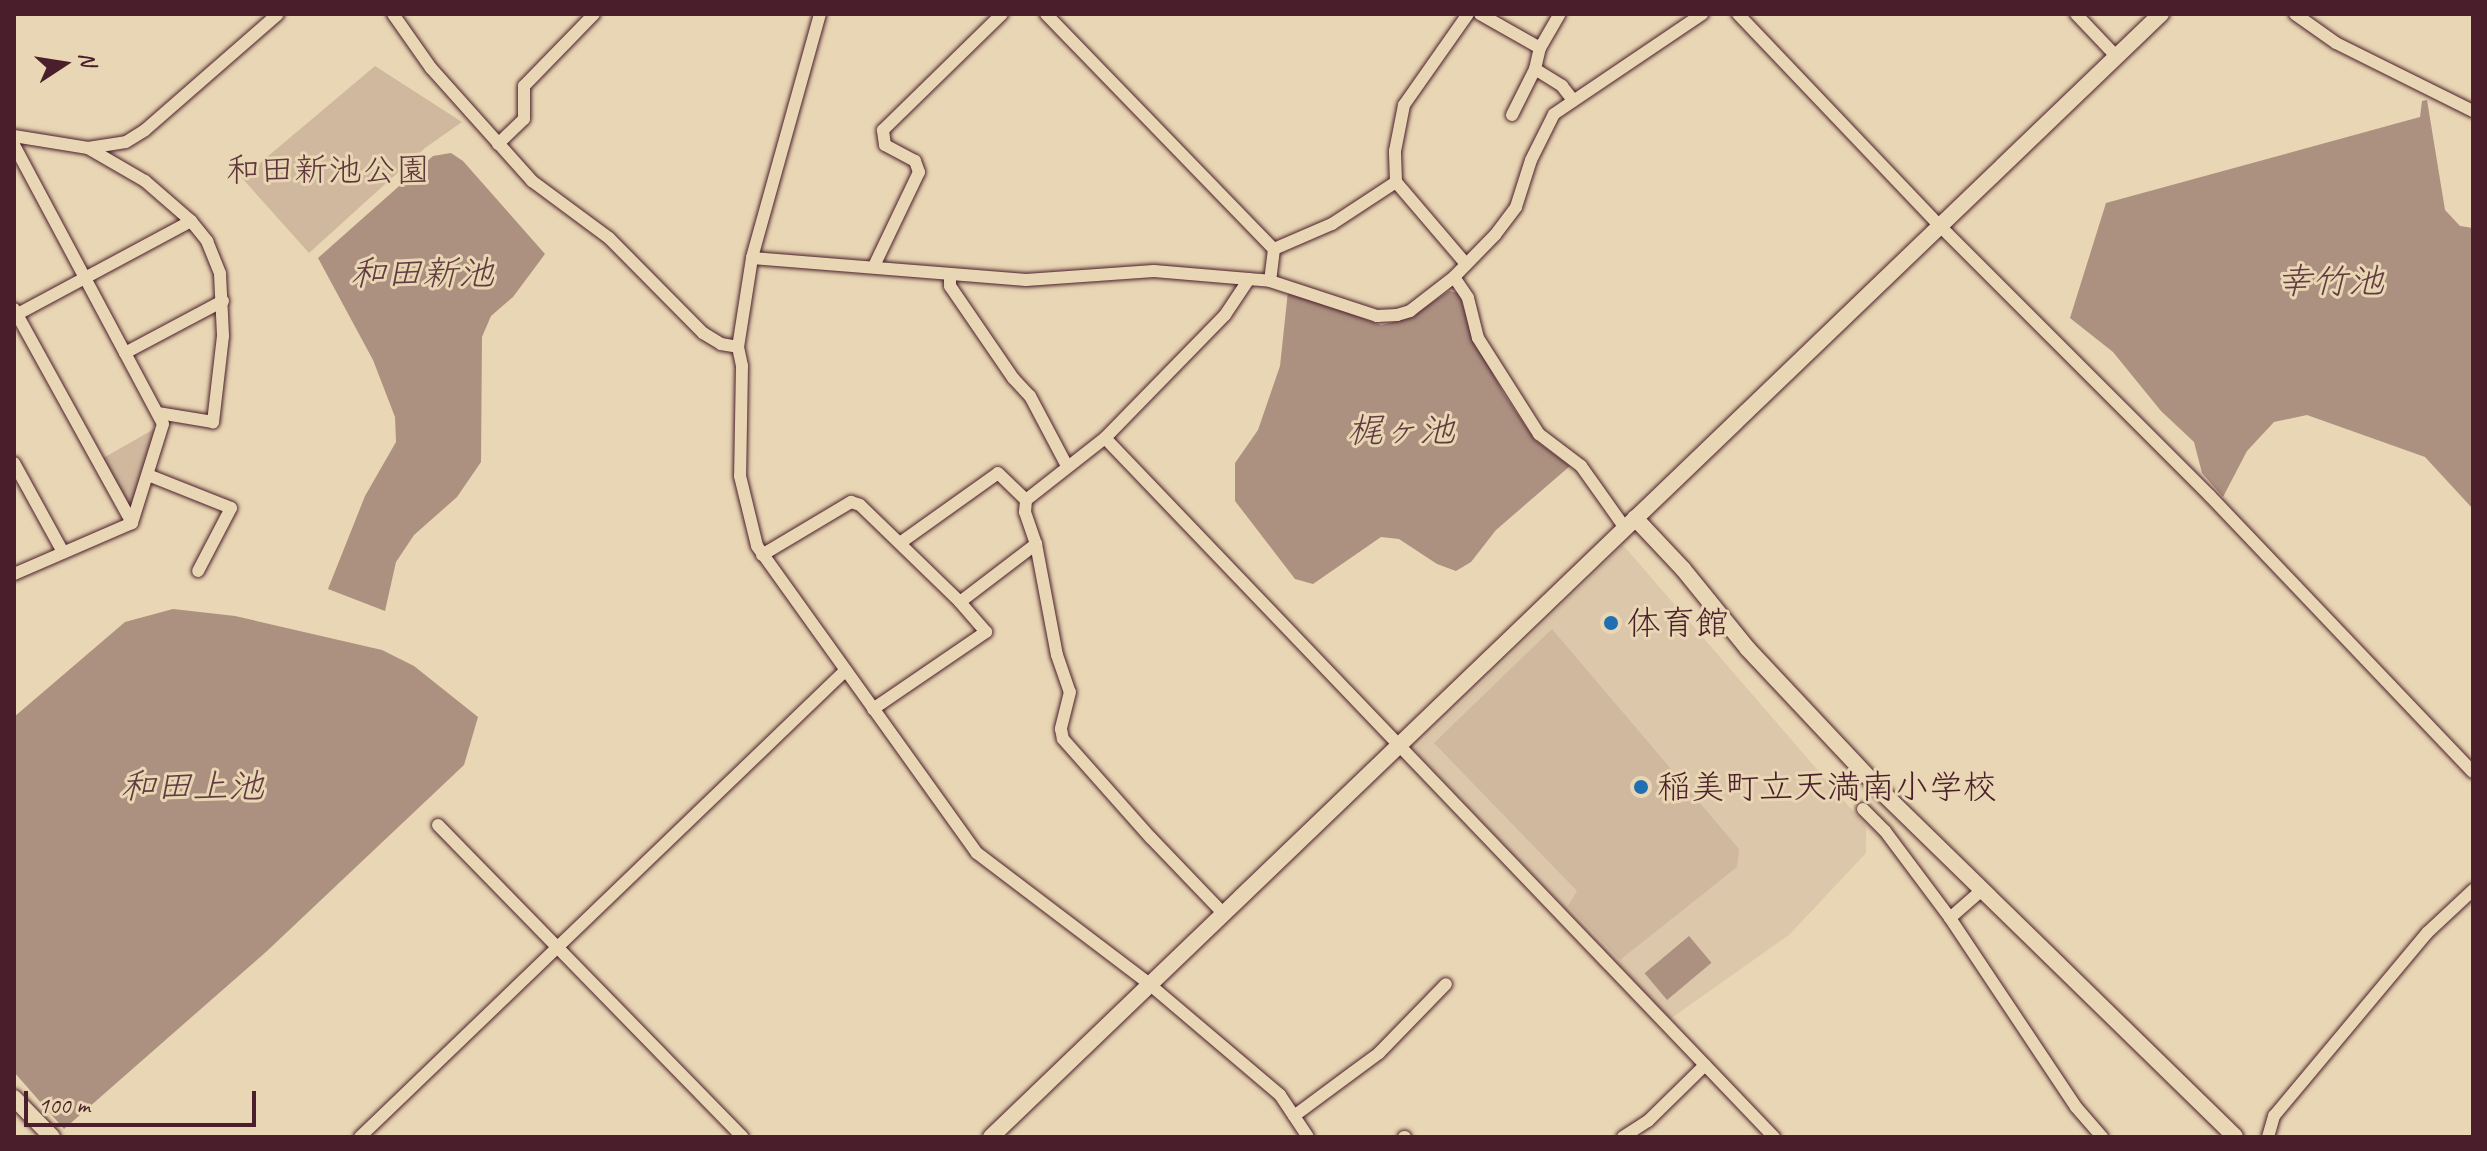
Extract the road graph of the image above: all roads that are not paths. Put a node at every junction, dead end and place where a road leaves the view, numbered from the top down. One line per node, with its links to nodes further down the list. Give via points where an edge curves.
1 (278, 14): 24 (street, via 145,130 126,142)
2 (393, 14): 22 (street, via 431,68)
3 (594, 14): 22 (street, via 524,86 524,119)
4 (820, 14): 29 (street)
5 (1002, 14): 31 (street, via 883,130 885,145 915,161 919,172)
6 (1046, 14): 28 (street)
7 (1468, 14): 25 (street, via 1404,105 1395,151)
8 (1480, 14): 15 (street)
9 (1560, 14): 15 (street)
10 (1702, 14): 18 (street)
11 (1738, 14): 27 (street)
12 (2076, 14): 16 (street)
13 (2161, 14): 16 (street)
14 (2295, 14): 19 (street, via 2336,43)
15 (1540, 48): 17 (street)
16 (2116, 56): 27 (street)
17 (1535, 69): 18 (street); 20 (street)
18 (1573, 100): 30 (street, via 1554,114 1516,207)
19 (2473, 111)
20 (1512, 115)
21 (14, 136): 24 (street)
22 (498, 144): 39 (street, via 532,181 609,238 703,333)
23 (14, 145): 34 (street)
24 (88, 148): 26 (street, via 145,181)
25 (1396, 182): 28 (street, via 1332,224); 30 (street)
26 (191, 221): 34 (street); 37 (street, via 207,241 220,274)
27 (1939, 225): 48 (street); 59 (street, via 2210,496)
28 (1274, 249): 36 (street)
29 (752, 258): 31 (street); 39 (street)
30 (1466, 264): 33 (street)
31 (874, 266): 32 (street)
32 (950, 276): 35 (street, via 1026,280 1154,271); 44 (street, via 950,286 1030,396)
33 (1454, 277): 36 (street, via 1410,311 1377,316); 48 (street, via 1468,298 1478,338 1539,434 1581,466)
34 (83, 278): 38 (street); 40 (street)
35 (1249, 279): 36 (street); 42 (street, via 1225,315)
36 (1270, 281)
37 (223, 301): 40 (street); 41 (street, via 213,422)
38 (15, 313): 47 (street)
39 (738, 347): 52 (street, via 740,476)
40 (125, 353): 41 (street)
41 (158, 413): 45 (street, via 163,424)
42 (1105, 438): 44 (street); 58 (street)
43 (14, 463): 51 (street)
44 (1067, 466): 46 (street)
45 (148, 475): 47 (street); 53 (street, via 231,508)
46 (1026, 500): 49 (street, via 998,473); 50 (street)
47 (132, 523): 51 (street)
48 (1630, 523): 58 (street); 62 (street, via 1683,569 1748,649 1885,795)
49 (900, 543): 52 (street, via 851,502); 55 (street)
50 (1036, 544): 55 (street); 64 (street, via 1057,655 1070,692 1063,739)
51 (63, 552): 54 (street)
52 (762, 555): 56 (street)
53 (198, 571)
54 (14, 574)
55 (960, 602): 57 (street, via 986,632)
56 (845, 671): 57 (street); 66 (street)
57 (873, 709): 67 (street, via 977,853)
58 (1401, 746): 64 (street); 69 (street)
59 (2473, 772)
60 (1863, 809): 65 (street)
61 (438, 825): 66 (street)
62 (1983, 889): 65 (street); 80 (street)
63 (2473, 890): 81 (street, via 2428,932 2274,1116)
64 (1223, 913): 67 (street)
65 (1950, 918): 79 (street, via 2076,1107)
66 (557, 949): 73 (street); 74 (street)
67 (1148, 983): 71 (street, via 1280,1095); 75 (street)
68 (1446, 984): 71 (street, via 1379,1053)
69 (1705, 1065): 77 (street, via 1648,1121); 78 (street)
70 (14, 1098): 72 (street)
71 (1294, 1116): 76 (street)
72 (52, 1137)
73 (360, 1137)
74 (742, 1137)
75 (991, 1137)
76 (1308, 1137)
77 (1623, 1137)
78 (1774, 1137)
79 (2102, 1137)
80 (2235, 1137)
81 (2268, 1137)

